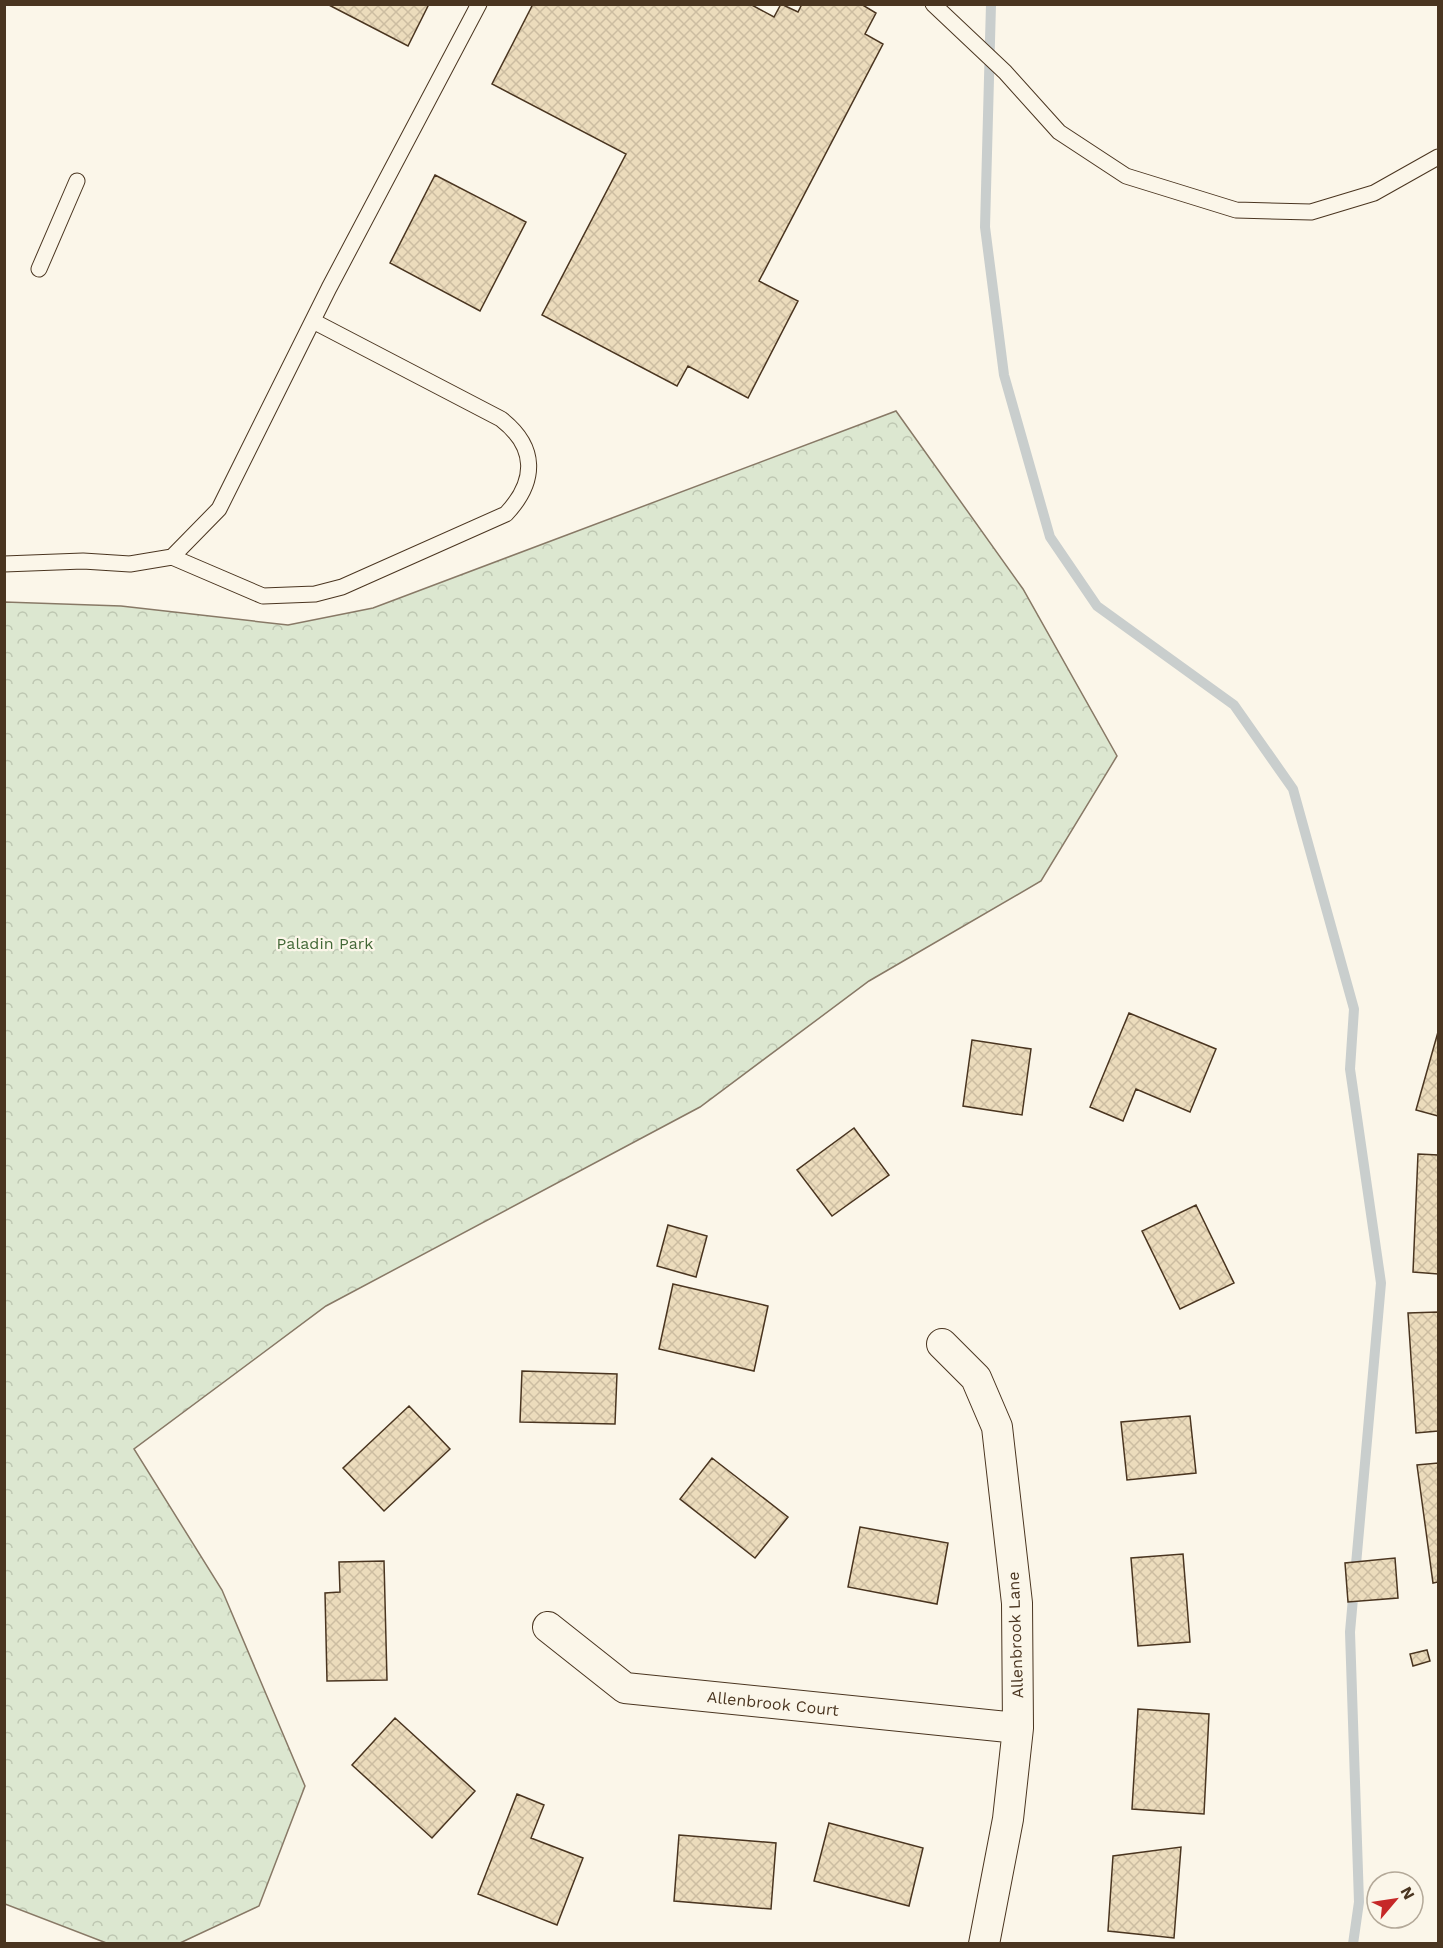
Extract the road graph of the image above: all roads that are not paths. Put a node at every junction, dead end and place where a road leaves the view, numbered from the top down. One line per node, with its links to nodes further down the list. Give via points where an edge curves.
1 (479, 4): 6 (lane)
2 (933, 4): 3 (lane, via 1005,72 1059,132 1126,176 1236,210 1311,212 1374,193)
3 (1438, 157)
4 (77, 181): 5 (lane)
5 (39, 269)
6 (313, 321): 7 (lane, via 219,509); 7 (lane, via 517,431 527,447 530,467 521,497 506,514 342,587 315,594 262,596)
7 (172, 557): 8 (lane, via 130,564)
8 (4, 564)
9 (942, 1344): 11 (street, Allenbrook Lane, via 976,1378 997,1427 1017,1602)
10 (548, 1627): 11 (street, Allenbrook Court, via 624,1688)
11 (1018, 1728): 12 (street, Allenbrook Lane, via 1008,1819)
12 (984, 1944)

